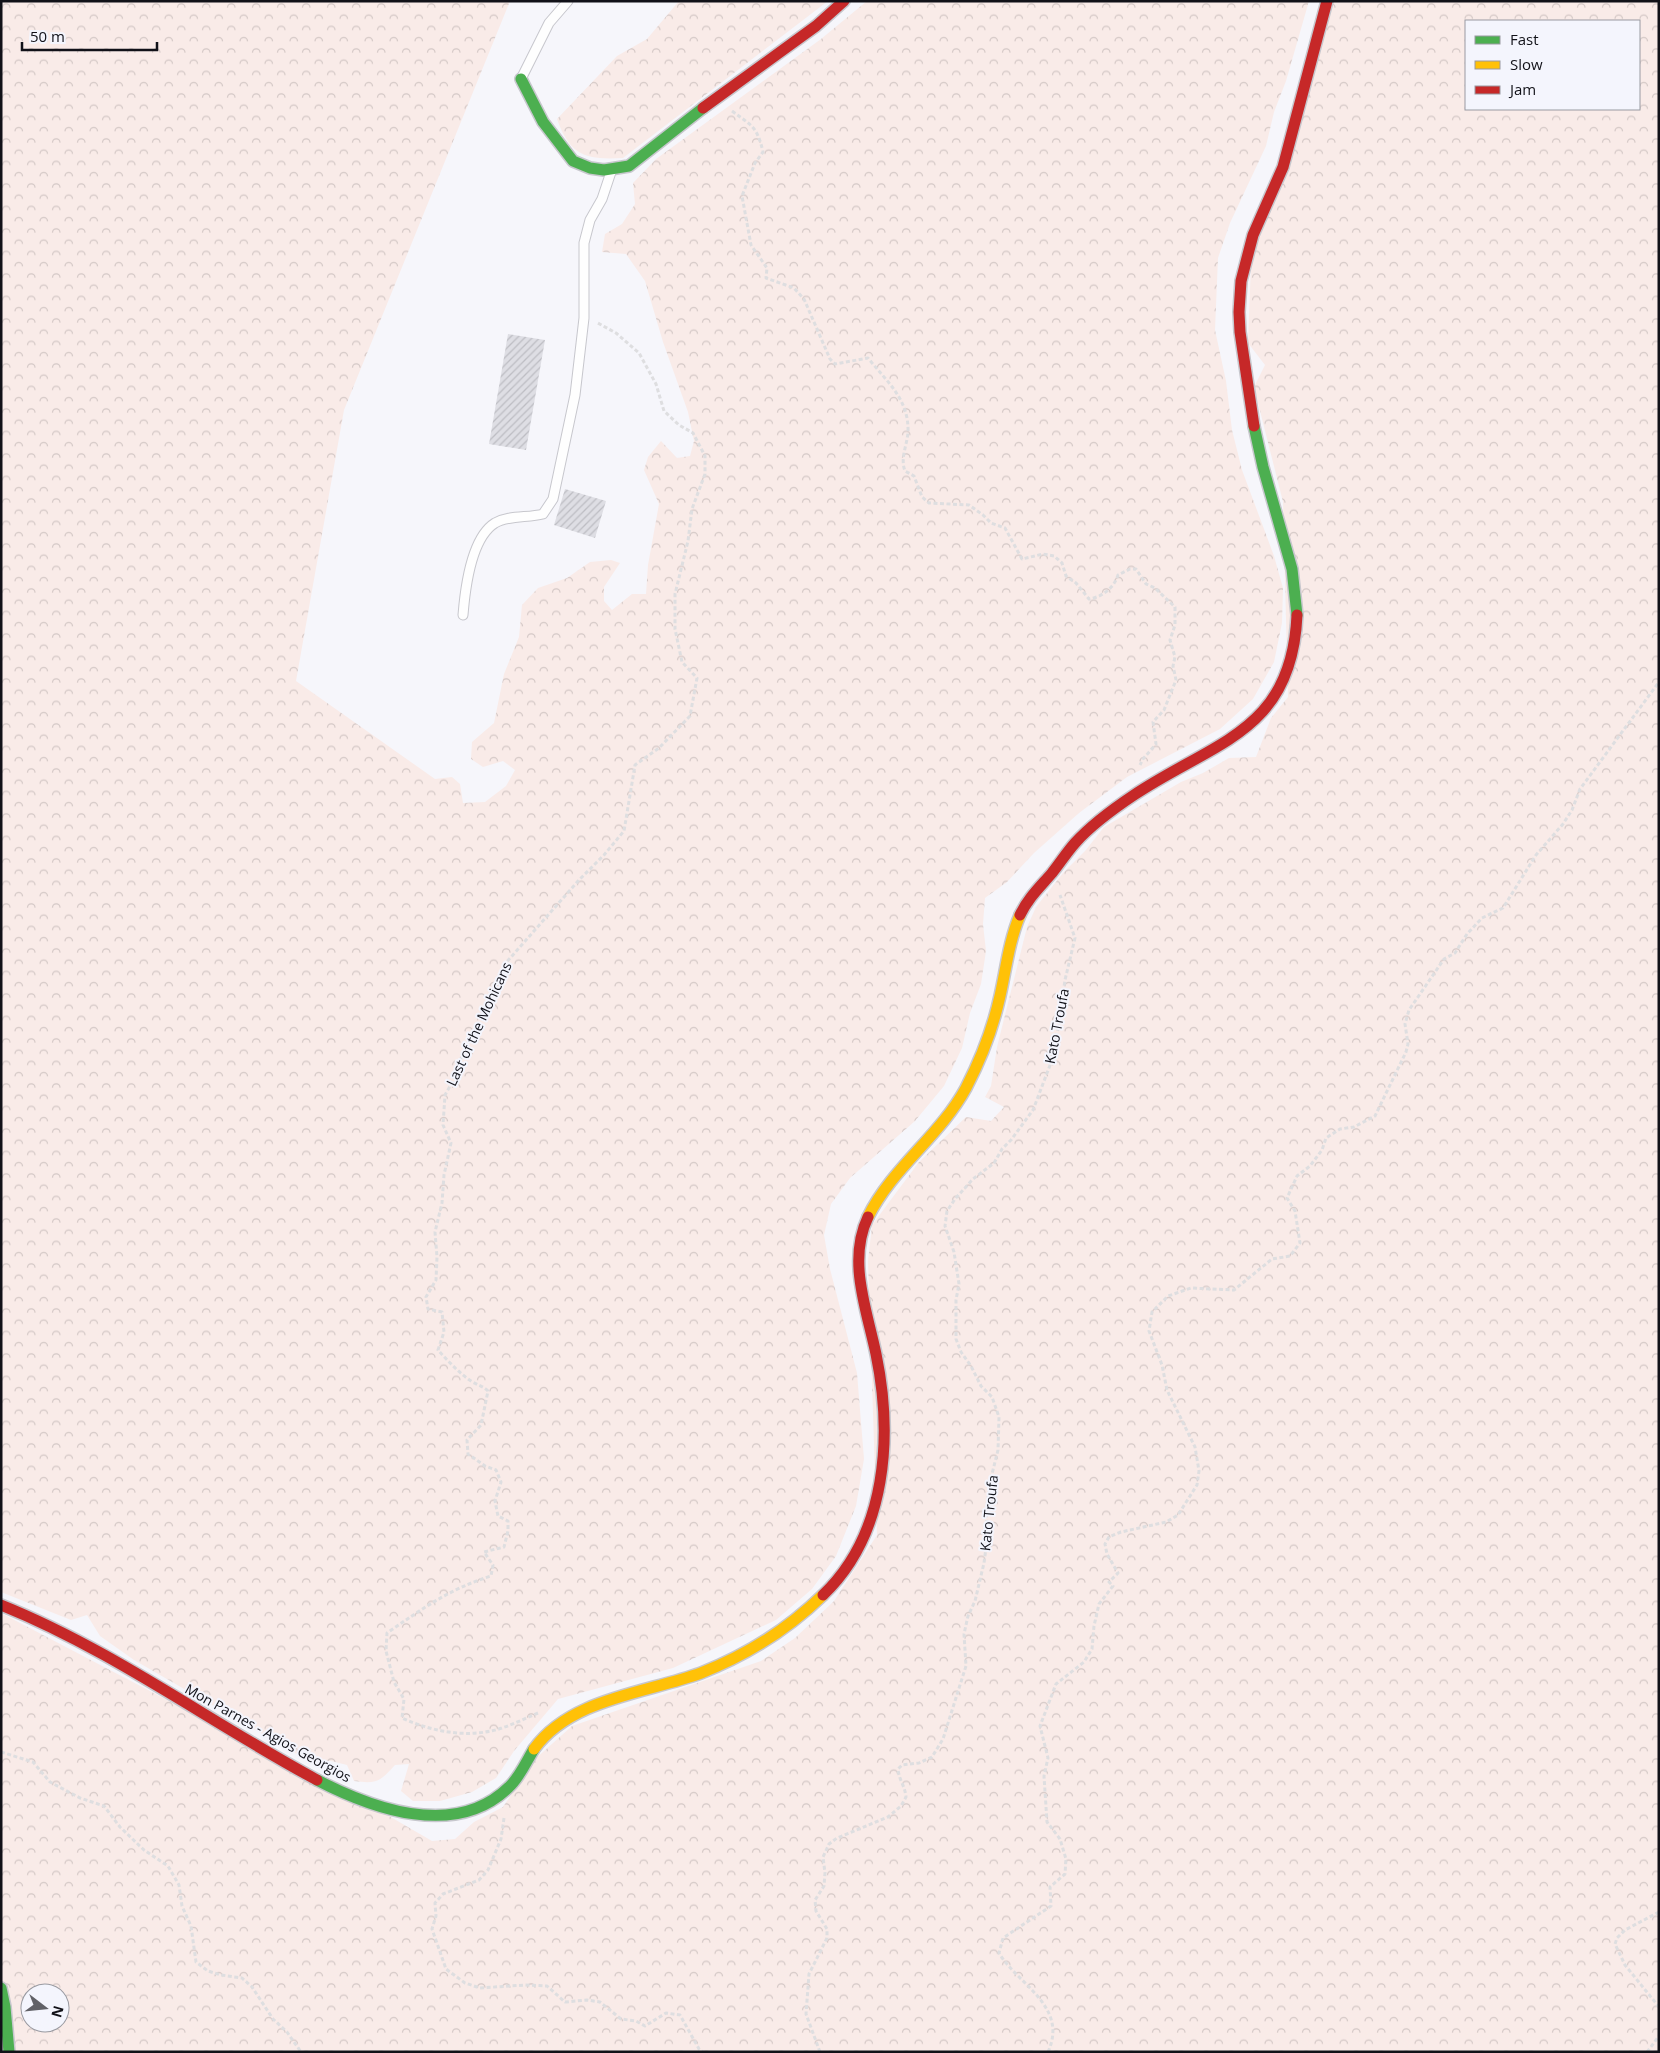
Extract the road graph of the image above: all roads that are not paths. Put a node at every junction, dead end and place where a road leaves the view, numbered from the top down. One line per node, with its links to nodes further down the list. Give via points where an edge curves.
1 (568, 1): 4 (lane, via 549,24)
2 (844, 1): 5 (street, via 816,26 716,98 638,160 629,166)
3 (1327, 1): 7 (street, Mon Parnes - Agios Georgios, via 1280,175 1244,261 1238,308 1251,421 1294,577 1298,612 1295,648 1285,678 1255,724 1148,785 1107,814 1075,842 1030,896 1018,918 996,1014 957,1103 875,1203 862,1229 857,1269 882,1383 884,1407 880,1472 872,1517 849,1564 824,1596 792,1624 757,1646 702,1672 594,1705 556,1726 527,1759 515,1783 501,1795 456,1813 433,1815 389,1810 325,1783 182,1704 92,1647)
4 (521, 79): 5 (street, via 543,122 573,161 590,168)
5 (612, 169): 6 (lane, via 602,199 590,220 584,243 584,318 575,395 553,499 544,514 494,523 485,534 477,546 465,586)
6 (463, 615)
7 (1, 1605)
8 (1, 1988): 9 (street)
9 (9, 2052)

